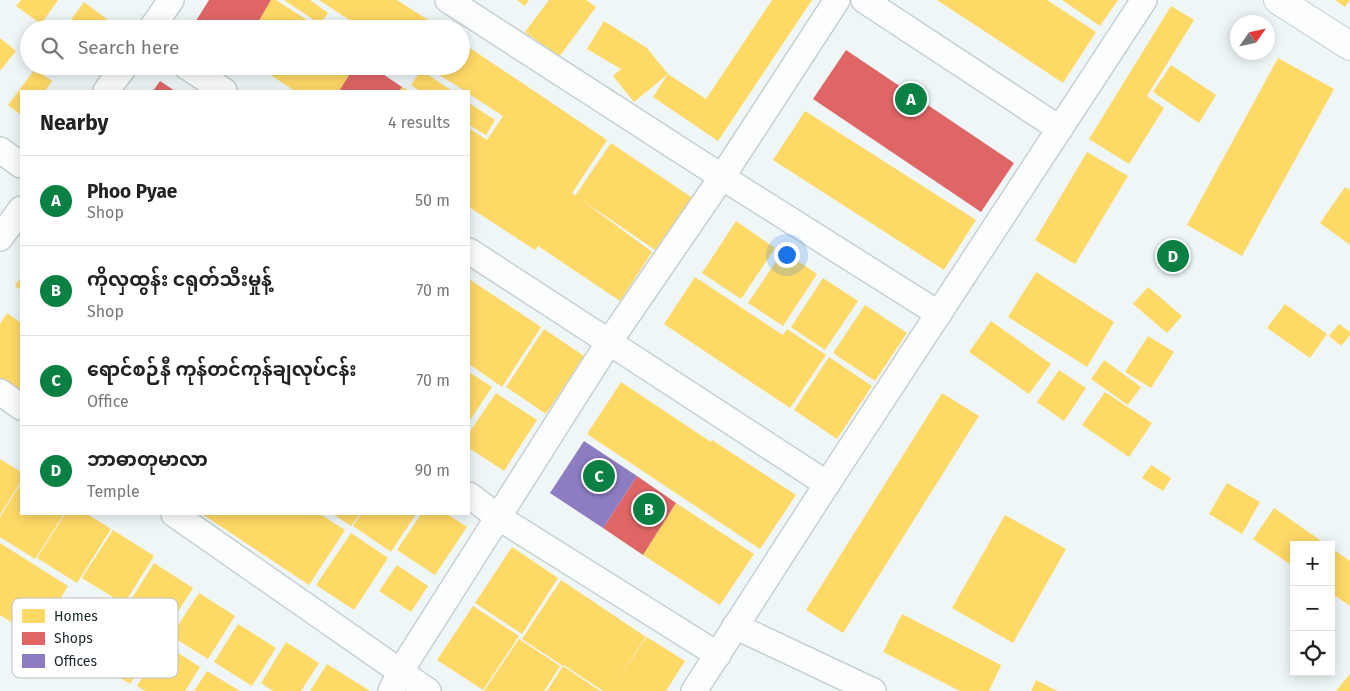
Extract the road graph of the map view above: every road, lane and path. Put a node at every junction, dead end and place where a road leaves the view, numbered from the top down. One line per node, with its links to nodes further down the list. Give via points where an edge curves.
1 (448, 0): 16 (street)
2 (837, 0): 16 (street)
3 (864, 0): 13 (street)
4 (1144, 0): 13 (street)
5 (1278, 0): 8 (main road)
6 (163, 3): 7 (street)
7 (155, 20)
8 (1350, 46)
9 (118, 75): 11 (street)
10 (200, 75): 12 (street)
11 (107, 90)
12 (222, 90)
13 (1060, 129): 20 (street)
14 (0, 150): 15 (street)
15 (20, 164)
16 (722, 177): 20 (street); 21 (street)
17 (20, 210): 18 (street)
18 (0, 238)
19 (470, 252): 21 (street)
20 (939, 314): 24 (street)
21 (609, 342): 24 (street); 27 (street)
22 (0, 392): 23 (street)
23 (20, 406)
24 (827, 484): 28 (street)
25 (470, 496): 27 (street)
26 (175, 515): 30 (street)
27 (498, 517): 29 (street); 30 (street)
28 (735, 626): 29 (street); 33 (street)
29 (718, 655): 32 (street)
30 (396, 681): 31 (street)
31 (428, 691)
32 (694, 691)
33 (873, 691)

